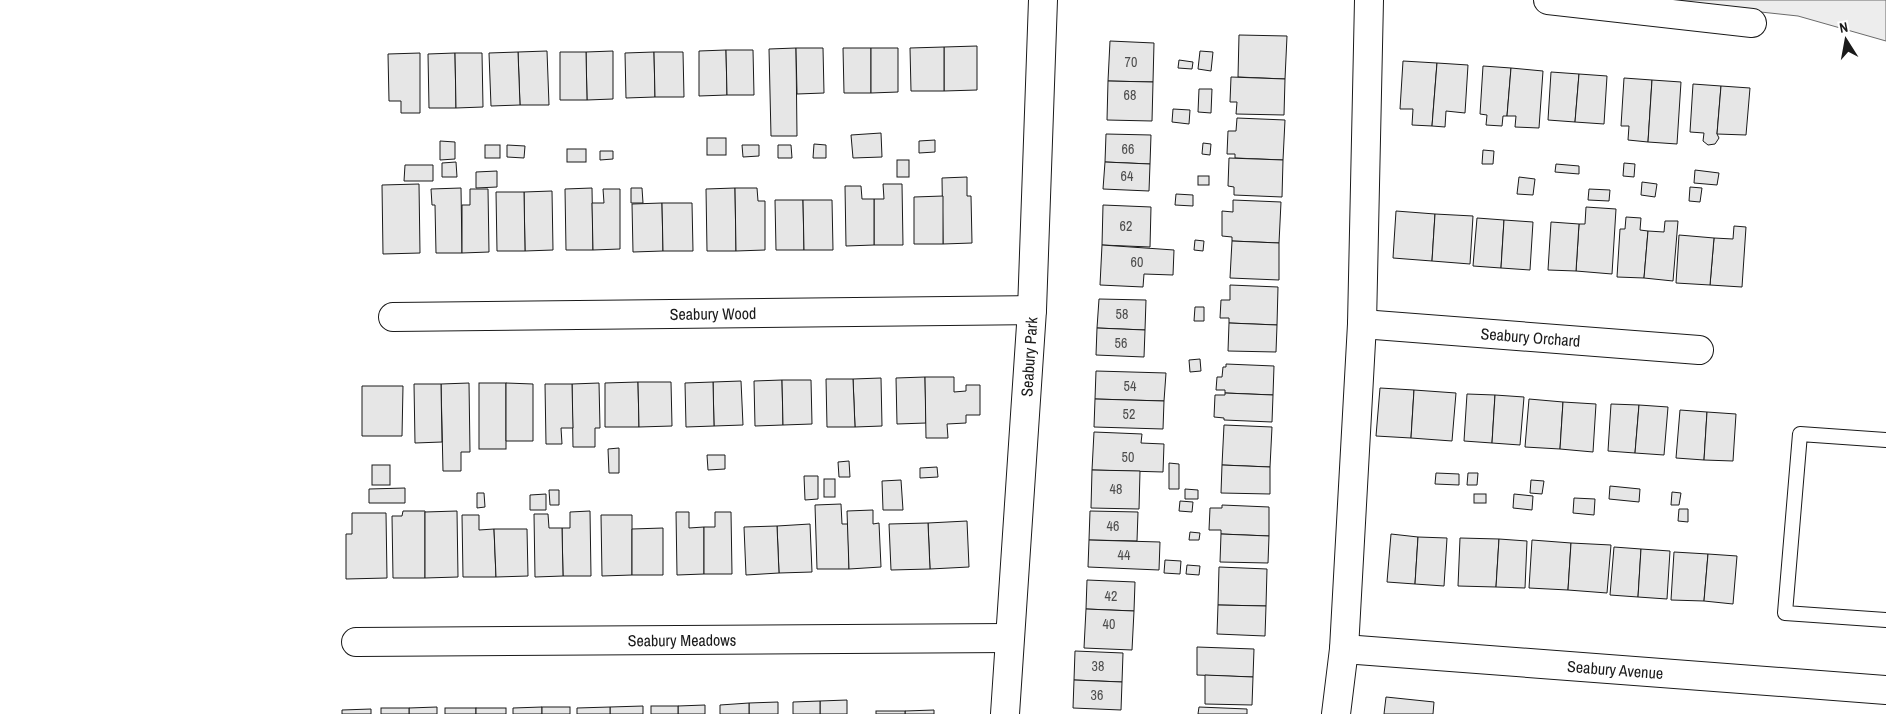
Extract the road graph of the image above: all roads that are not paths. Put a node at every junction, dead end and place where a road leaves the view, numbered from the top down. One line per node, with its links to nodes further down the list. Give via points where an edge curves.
1 (1043, 0): 5 (street, Seabury Park)
2 (1369, 0): 7 (street)
3 (1548, 0): 4 (street)
4 (1752, 23)
5 (1032, 310): 6 (street, Seabury Wood); 11 (street, Seabury Park)
6 (393, 317)
7 (1362, 324): 8 (street, Seabury Orchard); 13 (street)
8 (1699, 350)
9 (1886, 440): 10 (lane, via 1800,434 1785,613)
10 (1886, 620)
11 (1009, 638): 12 (street, Seabury Meadows); 15 (street, Seabury Park)
12 (356, 642)
13 (1344, 649): 14 (street, Seabury Avenue); 16 (street)
14 (1886, 690)
15 (1005, 714)
16 (1336, 714)

